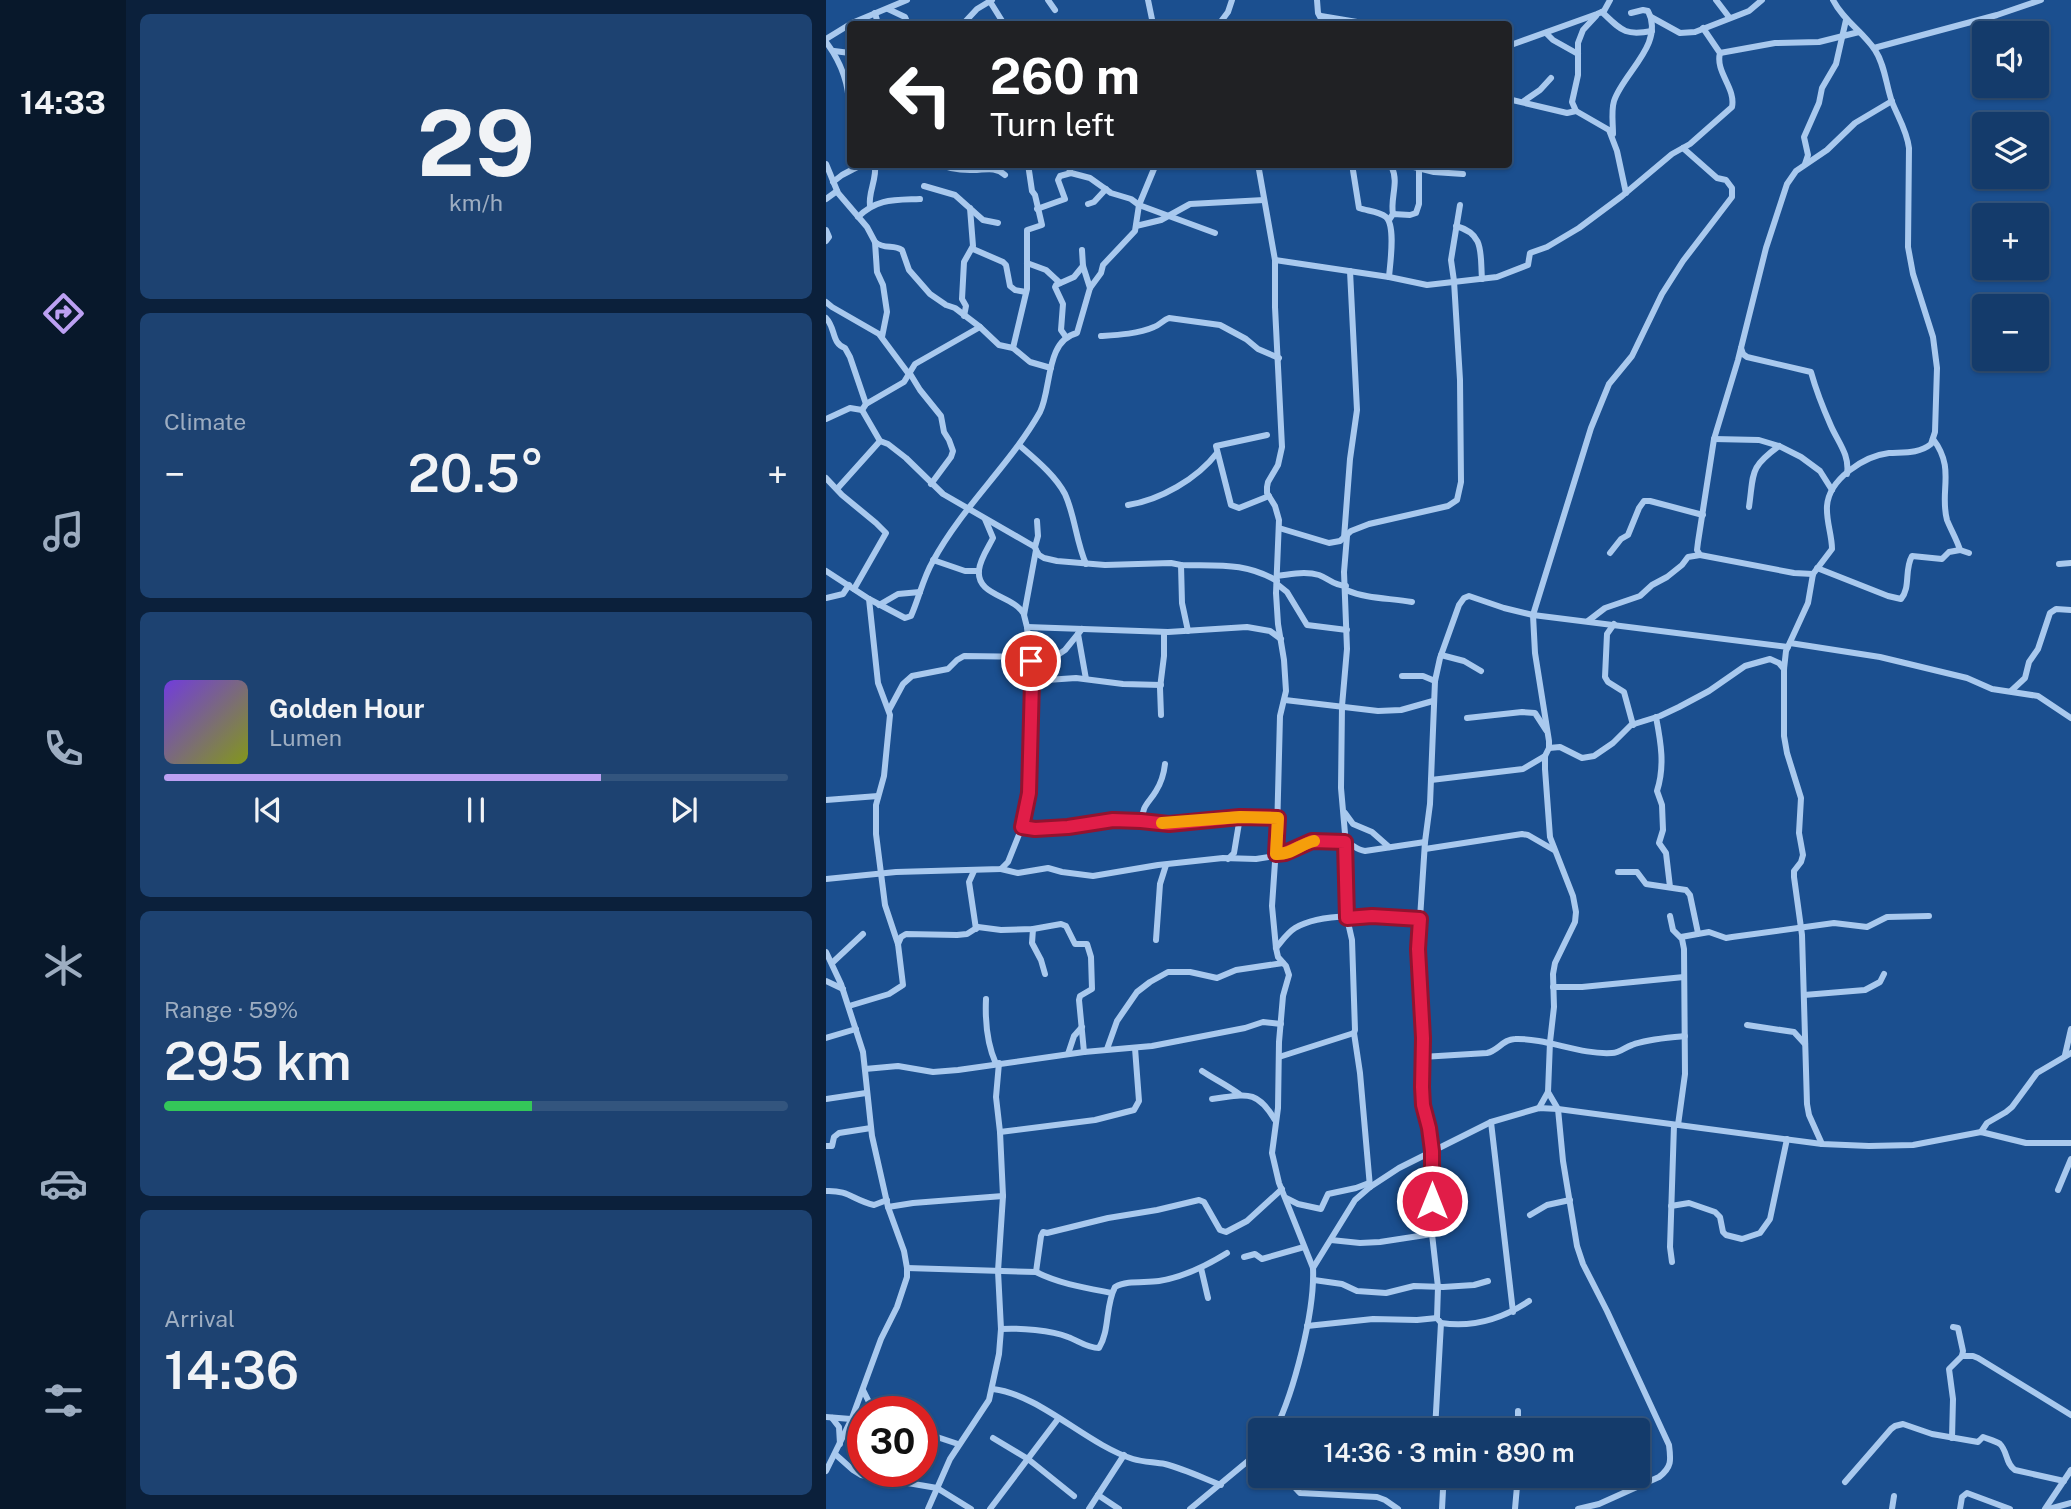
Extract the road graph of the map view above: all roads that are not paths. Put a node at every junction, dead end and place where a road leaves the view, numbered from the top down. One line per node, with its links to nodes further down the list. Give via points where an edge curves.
1 (907, 0): 12 (street)
2 (1048, 0): 13 (street)
3 (1148, 0): 27 (street)
4 (1232, 0): 28 (street)
5 (1317, 0): 17 (street)
6 (1610, 0): 15 (street)
7 (1762, 0): 20 (street)
8 (1833, 0): 21 (street)
9 (2041, 0): 39 (street)
10 (990, 1): 25 (street); 26 (street)
11 (1717, 2): 19 (street); 20 (street)
12 (890, 5): 14 (street); 24 (street)
13 (1055, 10)
14 (875, 13): 22 (street); 23 (street)
15 (1600, 13): 33 (street, via 1627,33); 35 (street); 43 (street, via 1580,36)
16 (1631, 13): 18 (street, via 1643,10)
17 (1321, 16): 29 (street); 30 (street)
18 (1651, 17): 32 (street, via 1681,33); 33 (street)
19 (1717, 17): 20 (street); 32 (street)
20 (1729, 17)
21 (1846, 20): 34 (street); 36 (street)
22 (857, 21)
23 (877, 21)
24 (907, 21)
25 (966, 21)
26 (1002, 21)
27 (1152, 21)
28 (1221, 21)
29 (1323, 21)
30 (1340, 21)
31 (847, 25): 37 (street)
32 (1703, 29): 41 (street)
33 (1652, 31): 50 (street, via 1615,98)
34 (1859, 32): 36 (street); 39 (street)
35 (1546, 33): 38 (street); 43 (street)
36 (1842, 38): 41 (street); 53 (street, via 1836,64 1804,137)
37 (826, 41): 40 (street)
38 (1512, 45)
39 (1874, 48): 47 (street)
40 (834, 51): 42 (street); 45 (street)
41 (1720, 52): 51 (street, via 1718,61 1733,97 1732,107)
42 (847, 53)
43 (1578, 54): 49 (street, via 1572,102)
44 (1552, 78): 48 (street)
45 (847, 83)
46 (1512, 100): 48 (street)
47 (1892, 101): 53 (street, via 1855,123); 120 (street, via 1909,148 1910,264 1933,337 1937,368)
48 (1522, 102): 49 (street)
49 (1576, 111): 50 (street, via 1601,124)
50 (1613, 137): 72 (street)
51 (1683, 148): 72 (street); 162 (street, via 1717,178 1726,180 1732,197 1683,261 1632,356 1609,384)
52 (826, 164): 68 (street)
53 (1805, 164): 112 (street, via 1787,184)
54 (855, 168): 68 (street)
55 (876, 168): 79 (street)
56 (952, 168): 67 (street, via 996,169)
57 (1029, 168): 81 (street)
58 (1069, 168): 65 (street)
59 (1154, 168): 77 (street)
60 (1259, 168): 75 (street)
61 (1353, 168): 84 (street, via 1359,208)
62 (1392, 168): 84 (street, via 1396,177)
63 (1419, 168): 84 (street, via 1416,213)
64 (1424, 168): 66 (street)
65 (1071, 173): 70 (street); 81 (street, via 1058,180 1065,199)
66 (1463, 174)
67 (1005, 175)
68 (833, 182): 71 (street)
69 (924, 186): 80 (street, via 955,195)
70 (1106, 189): 76 (street); 77 (street)
71 (837, 191): 73 (street); 83 (street)
72 (1626, 193): 99 (street, via 1579,228 1530,253 1528,265)
73 (826, 199)
74 (920, 199): 79 (street)
75 (1264, 200): 82 (street, via 1190,204); 94 (street)
76 (1088, 204)
77 (1139, 205): 82 (street); 86 (street)
78 (1460, 205): 87 (street)
79 (870, 206): 83 (street)
80 (970, 208): 85 (street, via 983,220); 92 (street)
81 (1037, 209): 95 (street, via 1042,225 1027,230)
82 (1169, 215): 86 (street); 89 (street)
83 (858, 217): 91 (street)
84 (1391, 217): 98 (street)
85 (998, 223)
86 (1136, 226): 102 (street, via 1108,257)
87 (1456, 226): 99 (street, via 1477,239); 100 (street, via 1451,260)
88 (826, 230): 90 (street)
89 (1215, 233)
90 (826, 241)
91 (875, 242): 105 (street, via 881,247 899,247 923,288); 109 (street, via 887,312)
92 (973, 249): 103 (street, via 1004,263 1010,286); 105 (street, via 964,262)
93 (1082, 250): 96 (street)
94 (1275, 260): 97 (street); 113 (street)
95 (1027, 263): 101 (street, via 1046,270); 103 (street)
96 (1083, 266): 101 (street); 102 (street)
97 (1350, 271): 98 (street); 138 (street, via 1357,410)
98 (1389, 277): 100 (street, via 1427,285)
99 (1482, 279): 100 (street)
100 (1454, 281): 138 (street, via 1460,380 1459,496 1448,506 1369,524)
101 (1060, 283): 110 (street, via 1055,289 1063,306 1061,330)
102 (1090, 288): 110 (street, via 1077,333)
103 (1027, 292): 111 (street)
104 (828, 305): 109 (street)
105 (964, 316): 107 (street)
106 (826, 318): 116 (street, via 835,341 848,351)
107 (980, 327): 111 (street, via 999,345); 115 (street, via 915,364)
108 (1101, 336): 113 (street, via 1129,334 1169,318 1220,325)
109 (882, 337): 115 (street)
110 (1066, 337): 114 (street)
111 (1013, 348): 114 (street, via 1030,362)
112 (1741, 348): 119 (street); 125 (street, via 1747,357 1811,372 1847,460)
113 (1279, 358): 130 (street, via 1282,447 1268,482)
114 (1051, 368): 122 (street, via 1045,401)
115 (909, 372): 116 (street, via 904,382); 127 (street, via 941,416 953,451)
116 (864, 407): 117 (street); 121 (street)
117 (826, 419)
118 (1267, 435): 124 (street, via 1216,446)
119 (1714, 439): 123 (street, via 1759,440); 134 (street)
120 (1933, 439): 125 (street, via 1921,450 1876,456); 140 (street, via 1944,461 1947,520)
121 (880, 441): 127 (street, via 906,458); 128 (street)
122 (1019, 445): 133 (street); 146 (street, via 1066,496)
123 (1779, 446): 129 (street, via 1820,471); 132 (street, via 1758,462)
124 (1217, 453): 130 (street, via 1231,505 1240,508); 131 (street, via 1207,466 1168,492)
125 (1847, 474): 129 (street)
126 (826, 478): 128 (street)
127 (931, 484): 133 (street)
128 (837, 489): 153 (street, via 886,533)
129 (1832, 490): 151 (street, via 1827,507 1832,550)
130 (1269, 496): 137 (street, via 1278,513)
131 (1128, 505)
132 (1749, 507)
133 (968, 508): 135 (street); 144 (street)
134 (1703, 515): 141 (street, via 1644,501 1628,536); 143 (street)
135 (985, 519): 139 (street); 150 (street, via 993,538)
136 (1037, 522): 139 (street)
137 (1279, 528): 138 (street, via 1329,543); 152 (street)
138 (1345, 537): 154 (street)
139 (1036, 548): 146 (street, via 1044,558); 161 (street)
140 (1960, 550): 142 (street); 151 (street, via 1939,559 1912,556 1907,591 1901,599)
141 (1610, 553)
142 (1969, 554)
143 (1700, 555): 151 (street, via 1794,573); 163 (street, via 1688,557 1640,596 1605,608)
144 (933, 560): 150 (street); 155 (street)
145 (2071, 563): 147 (street)
146 (1086, 564): 148 (street)
147 (2059, 564)
148 (1181, 565): 152 (street, via 1246,567); 170 (street)
149 (826, 571): 153 (street)
150 (979, 571): 161 (street, via 984,587 1013,602)
151 (1815, 571): 173 (street, via 1808,603)
152 (1277, 580): 154 (street, via 1314,574); 164 (street); 168 (street, via 1307,625)
153 (851, 587): 156 (street, via 844,594); 157 (street)
154 (1346, 588): 158 (street); 168 (street)
155 (920, 593): 159 (street, via 898,594); 159 (street, via 907,618)
156 (826, 598)
157 (869, 600): 159 (street); 188 (street, via 878,683)
158 (1412, 602)
159 (879, 605)
160 (2071, 610): 184 (street, via 2050,613 2025,678)
161 (1024, 615): 166 (street)
162 (1533, 615): 163 (street); 174 (street, via 1466,596); 194 (street)
163 (1588, 621): 165 (street)
164 (1278, 624): 167 (street); 172 (street)
165 (1614, 624): 173 (street); 193 (street, via 1606,636 1605,677 1624,692)
166 (1027, 627): 169 (street); 175 (street)
167 (1265, 630): 170 (street); 172 (street)
168 (1347, 630): 187 (street)
169 (1080, 631): 171 (street); 180 (street); 181 (street)
170 (1188, 631): 171 (street)
171 (1164, 632): 183 (street)
172 (1281, 639): 185 (street)
173 (1788, 647): 176 (street); 177 (street); 184 (street, via 1880,657)
174 (1441, 655): 178 (street, via 1464,660); 182 (street)
175 (1030, 657): 181 (street); 188 (street, via 964,656 948,668 912,676)
176 (1770, 659): 177 (street); 190 (street, via 1745,666 1698,698)
177 (1784, 669): 223 (street, via 1784,736 1801,798 1802,855 1794,871)
178 (1481, 671)
179 (1402, 676): 182 (street)
180 (1086, 679): 181 (street); 183 (street)
181 (1033, 681): 205 (street, via 1029,793)
182 (1434, 681): 186 (street)
183 (1161, 685): 189 (street)
184 (2011, 691): 192 (street, via 2038,696)
185 (1285, 700): 187 (street); 203 (street, via 1280,716)
186 (1433, 701): 187 (street, via 1401,710); 198 (street)
187 (1342, 706): 201 (street)
188 (888, 710): 199 (street, via 884,776)
189 (1161, 715)
190 (1656, 717): 193 (street); 218 (street, via 1661,757 1657,791 1663,818 1659,843 1666,853)
191 (1467, 718): 194 (street, via 1535,713)
192 (2071, 719)
193 (1633, 725): 195 (street, via 1588,758 1560,747)
194 (1547, 730): 195 (street)
195 (1549, 748): 196 (street)
196 (1545, 756): 198 (street, via 1523,769); 209 (street)
197 (1165, 764): 204 (street, via 1156,793 1145,804)
198 (1431, 780): 207 (street)
199 (878, 796): 200 (street); 215 (street, via 875,816)
200 (826, 800)
201 (1343, 810): 206 (street); 208 (street, via 1353,824 1372,832)
202 (1240, 817): 203 (street); 204 (street, via 1169,824); 211 (street, via 1234,853)
203 (1278, 818): 210 (street)
204 (1143, 821): 205 (street)
205 (1022, 827): 213 (street)
206 (1345, 842): 208 (street, via 1361,850); 210 (street, via 1312,841); 221 (street)
207 (1425, 846): 208 (street); 209 (street, via 1522,834); 222 (street)
208 (1389, 848)
209 (1553, 850): 239 (street, via 1567,877 1576,912 1555,962)
210 (1276, 855): 211 (street); 231 (street, via 1272,906)
211 (1228, 859): 212 (street)
212 (1166, 865): 213 (street, via 1093,876 1048,868 1018,873); 229 (street)
213 (1001, 869): 214 (street)
214 (974, 871): 215 (street); 224 (street, via 969,881)
215 (880, 873): 217 (street); 230 (street)
216 (1618, 873): 218 (street, via 1637,872 1646,884)
217 (826, 880)
218 (1670, 887): 226 (street, via 1690,895)
219 (1670, 916): 228 (street, via 1674,933)
220 (1929, 916): 223 (street, via 1887,917 1867,927 1834,923)
221 (1347, 918): 222 (street); 231 (street, via 1297,926); 249 (street, via 1352,940)
222 (1420, 919): 260 (street)
223 (1801, 927): 226 (street, via 1732,937); 241 (street)
224 (976, 929): 225 (street); 230 (street, via 957,935 906,934)
225 (1033, 929): 235 (street, via 1032,943); 246 (street, via 1063,924 1075,944 1089,946 1092,987 1079,997)
226 (1698, 933): 228 (street)
227 (863, 934): 233 (street)
228 (1681, 937): 237 (street)
229 (1156, 940)
230 (898, 944): 243 (street, via 903,985)
231 (1276, 948): 234 (street)
232 (826, 953): 233 (street)
233 (832, 963): 240 (street)
234 (1283, 963): 244 (street, via 1289,975); 255 (street, via 1217,978 1168,972 1137,992 1117,1021)
235 (1045, 974)
236 (1884, 974): 241 (street, via 1880,982 1865,990)
237 (1684, 977): 239 (street); 250 (street)
238 (826, 981): 240 (street)
239 (1553, 987): 252 (street)
240 (843, 989): 243 (street)
241 (1804, 995): 253 (street)
242 (986, 999): 261 (street, via 991,1053)
243 (849, 1006): 247 (street)
244 (1281, 1024): 254 (street, via 1262,1022); 259 (street)
245 (1747, 1025): 253 (street, via 1794,1032)
246 (1082, 1027): 256 (street); 257 (street)
247 (856, 1029): 251 (street); 262 (street)
248 (2071, 1029): 258 (street)
249 (1354, 1033): 259 (street); 283 (street)
250 (1685, 1036): 252 (street, via 1637,1043 1611,1054); 273 (street, via 1685,1074)
251 (826, 1038)
252 (1550, 1042): 260 (street, via 1510,1039 1492,1052); 264 (street)
253 (1806, 1045): 278 (street, via 1807,1104)
254 (1135, 1048): 255 (street); 275 (street, via 1139,1101 1134,1110 1095,1120)
255 (1107, 1049): 256 (street)
256 (1084, 1052): 257 (street)
257 (1068, 1054): 261 (street)
258 (2068, 1054): 276 (street, via 2037,1073 2012,1107)
259 (1279, 1055): 271 (street)
260 (1422, 1057): 281 (street, via 1423,1105)
261 (998, 1064): 262 (street, via 933,1072 898,1066); 275 (street)
262 (865, 1069): 265 (street)
263 (1202, 1071): 266 (street)
264 (1548, 1092): 269 (street); 270 (street)
265 (866, 1093): 267 (street); 274 (street)
266 (1239, 1094): 268 (street); 271 (street, via 1263,1102)
267 (826, 1099)
268 (1212, 1099)
269 (1539, 1108): 270 (street); 272 (street)
270 (1558, 1109): 273 (street); 289 (street)
271 (1276, 1122): 284 (street, via 1272,1153)
272 (1491, 1122): 281 (street); 310 (street)
273 (1676, 1125): 277 (street); 291 (street)
274 (871, 1128): 280 (street, via 837,1134 832,1146); 290 (street)
275 (1000, 1132): 287 (street)
276 (1981, 1132): 278 (street, via 1913,1145); 279 (street, via 2016,1141)
277 (1787, 1139): 278 (street); 291 (street, via 1770,1219 1760,1233 1742,1239 1726,1235 1715,1212 1689,1203)
278 (1822, 1143)
279 (2071, 1143)
280 (826, 1146)
281 (1432, 1151): 283 (street); 293 (street)
282 (2071, 1159): 285 (street)
283 (1370, 1185): 288 (street, via 1325,1195 1321,1209); 294 (street, via 1355,1200)
284 (1282, 1189): 288 (street); 303 (street, via 1247,1221 1226,1232 1199,1200 1043,1232)
285 (2058, 1190)
286 (826, 1191): 290 (street, via 842,1191 874,1205)
287 (1003, 1196): 290 (street); 302 (street)
288 (1286, 1198): 295 (street)
289 (1570, 1200): 292 (street); 360 (street, via 1583,1264 1671,1455 1667,1471 1659,1477)
290 (887, 1204): 299 (street)
291 (1671, 1206): 298 (street)
292 (1530, 1215)
293 (1432, 1234): 294 (street, via 1380,1242); 306 (street)
294 (1331, 1240): 301 (street)
295 (1304, 1247): 297 (street, via 1262,1259 1255,1254); 301 (street)
296 (1227, 1253): 300 (street)
297 (1244, 1257)
298 (1672, 1262)
299 (907, 1268): 302 (street); 317 (street, via 897,1307)
300 (1201, 1268): 307 (street, via 1162,1280 1120,1284); 308 (street)
301 (1313, 1268): 304 (street)
302 (998, 1271): 303 (street); 314 (street)
303 (1036, 1272): 307 (street)
304 (1314, 1280): 306 (street, via 1386,1293 1407,1287); 312 (street)
305 (1488, 1281): 306 (street)
306 (1438, 1287): 311 (street)
307 (1112, 1293): 314 (street, via 1099,1348 1056,1334)
308 (1208, 1298)
309 (1530, 1301): 310 (street)
310 (1513, 1312): 311 (street, via 1487,1322)
311 (1439, 1320): 312 (street, via 1373,1319); 324 (street)
312 (1307, 1326): 323 (street)
313 (1953, 1327): 315 (street, via 1958,1328)
314 (1002, 1329): 316 (street)
315 (1962, 1356): 321 (street, via 1978,1358); 331 (street, via 1949,1369)
316 (993, 1389): 327 (street, via 1005,1390); 333 (street, via 985,1409)
317 (863, 1390): 318 (street); 319 (street)
318 (861, 1396)
319 (866, 1396)
320 (1518, 1411): 325 (street)
321 (2071, 1415)
322 (828, 1417): 326 (street); 332 (street, via 839,1427)
323 (1279, 1418)
324 (1435, 1418)
325 (1518, 1418)
326 (847, 1419)
327 (1058, 1419): 335 (street); 336 (street)
328 (847, 1429): 332 (street)
329 (938, 1437): 333 (street)
330 (993, 1438): 336 (street)
331 (1952, 1438): 340 (street, via 1978,1443 1983,1437 1999,1443 2015,1470); 341 (street, via 1903,1424 1895,1426)
332 (840, 1444): 334 (street)
333 (958, 1444): 343 (street)
334 (835, 1454): 339 (street); 343 (street, via 861,1475)
335 (1125, 1455): 342 (street); 347 (street)
336 (1028, 1459): 348 (street); 353 (street)
337 (1248, 1461): 342 (street)
338 (2071, 1470): 340 (street)
339 (826, 1471)
340 (2064, 1481): 364 (street)
341 (1845, 1482)
342 (1221, 1485): 356 (street)
343 (937, 1488): 351 (street); 352 (street)
344 (1295, 1488): 357 (street, via 1300,1493 1377,1497)
345 (1442, 1488): 358 (street)
346 (1517, 1488): 359 (street)
347 (1098, 1494): 354 (street); 355 (street)
348 (1074, 1496)
349 (1894, 1496): 361 (street)
350 (2071, 1503): 364 (street)
351 (928, 1509)
352 (971, 1509)
353 (990, 1509)
354 (1089, 1509)
355 (1119, 1509)
356 (1190, 1509)
357 (1398, 1509)
358 (1442, 1509)
359 (1515, 1509)
360 (1578, 1509)
361 (1892, 1509)
362 (1960, 1509): 363 (street, via 1967,1493)
363 (2010, 1509)
364 (2047, 1509)

